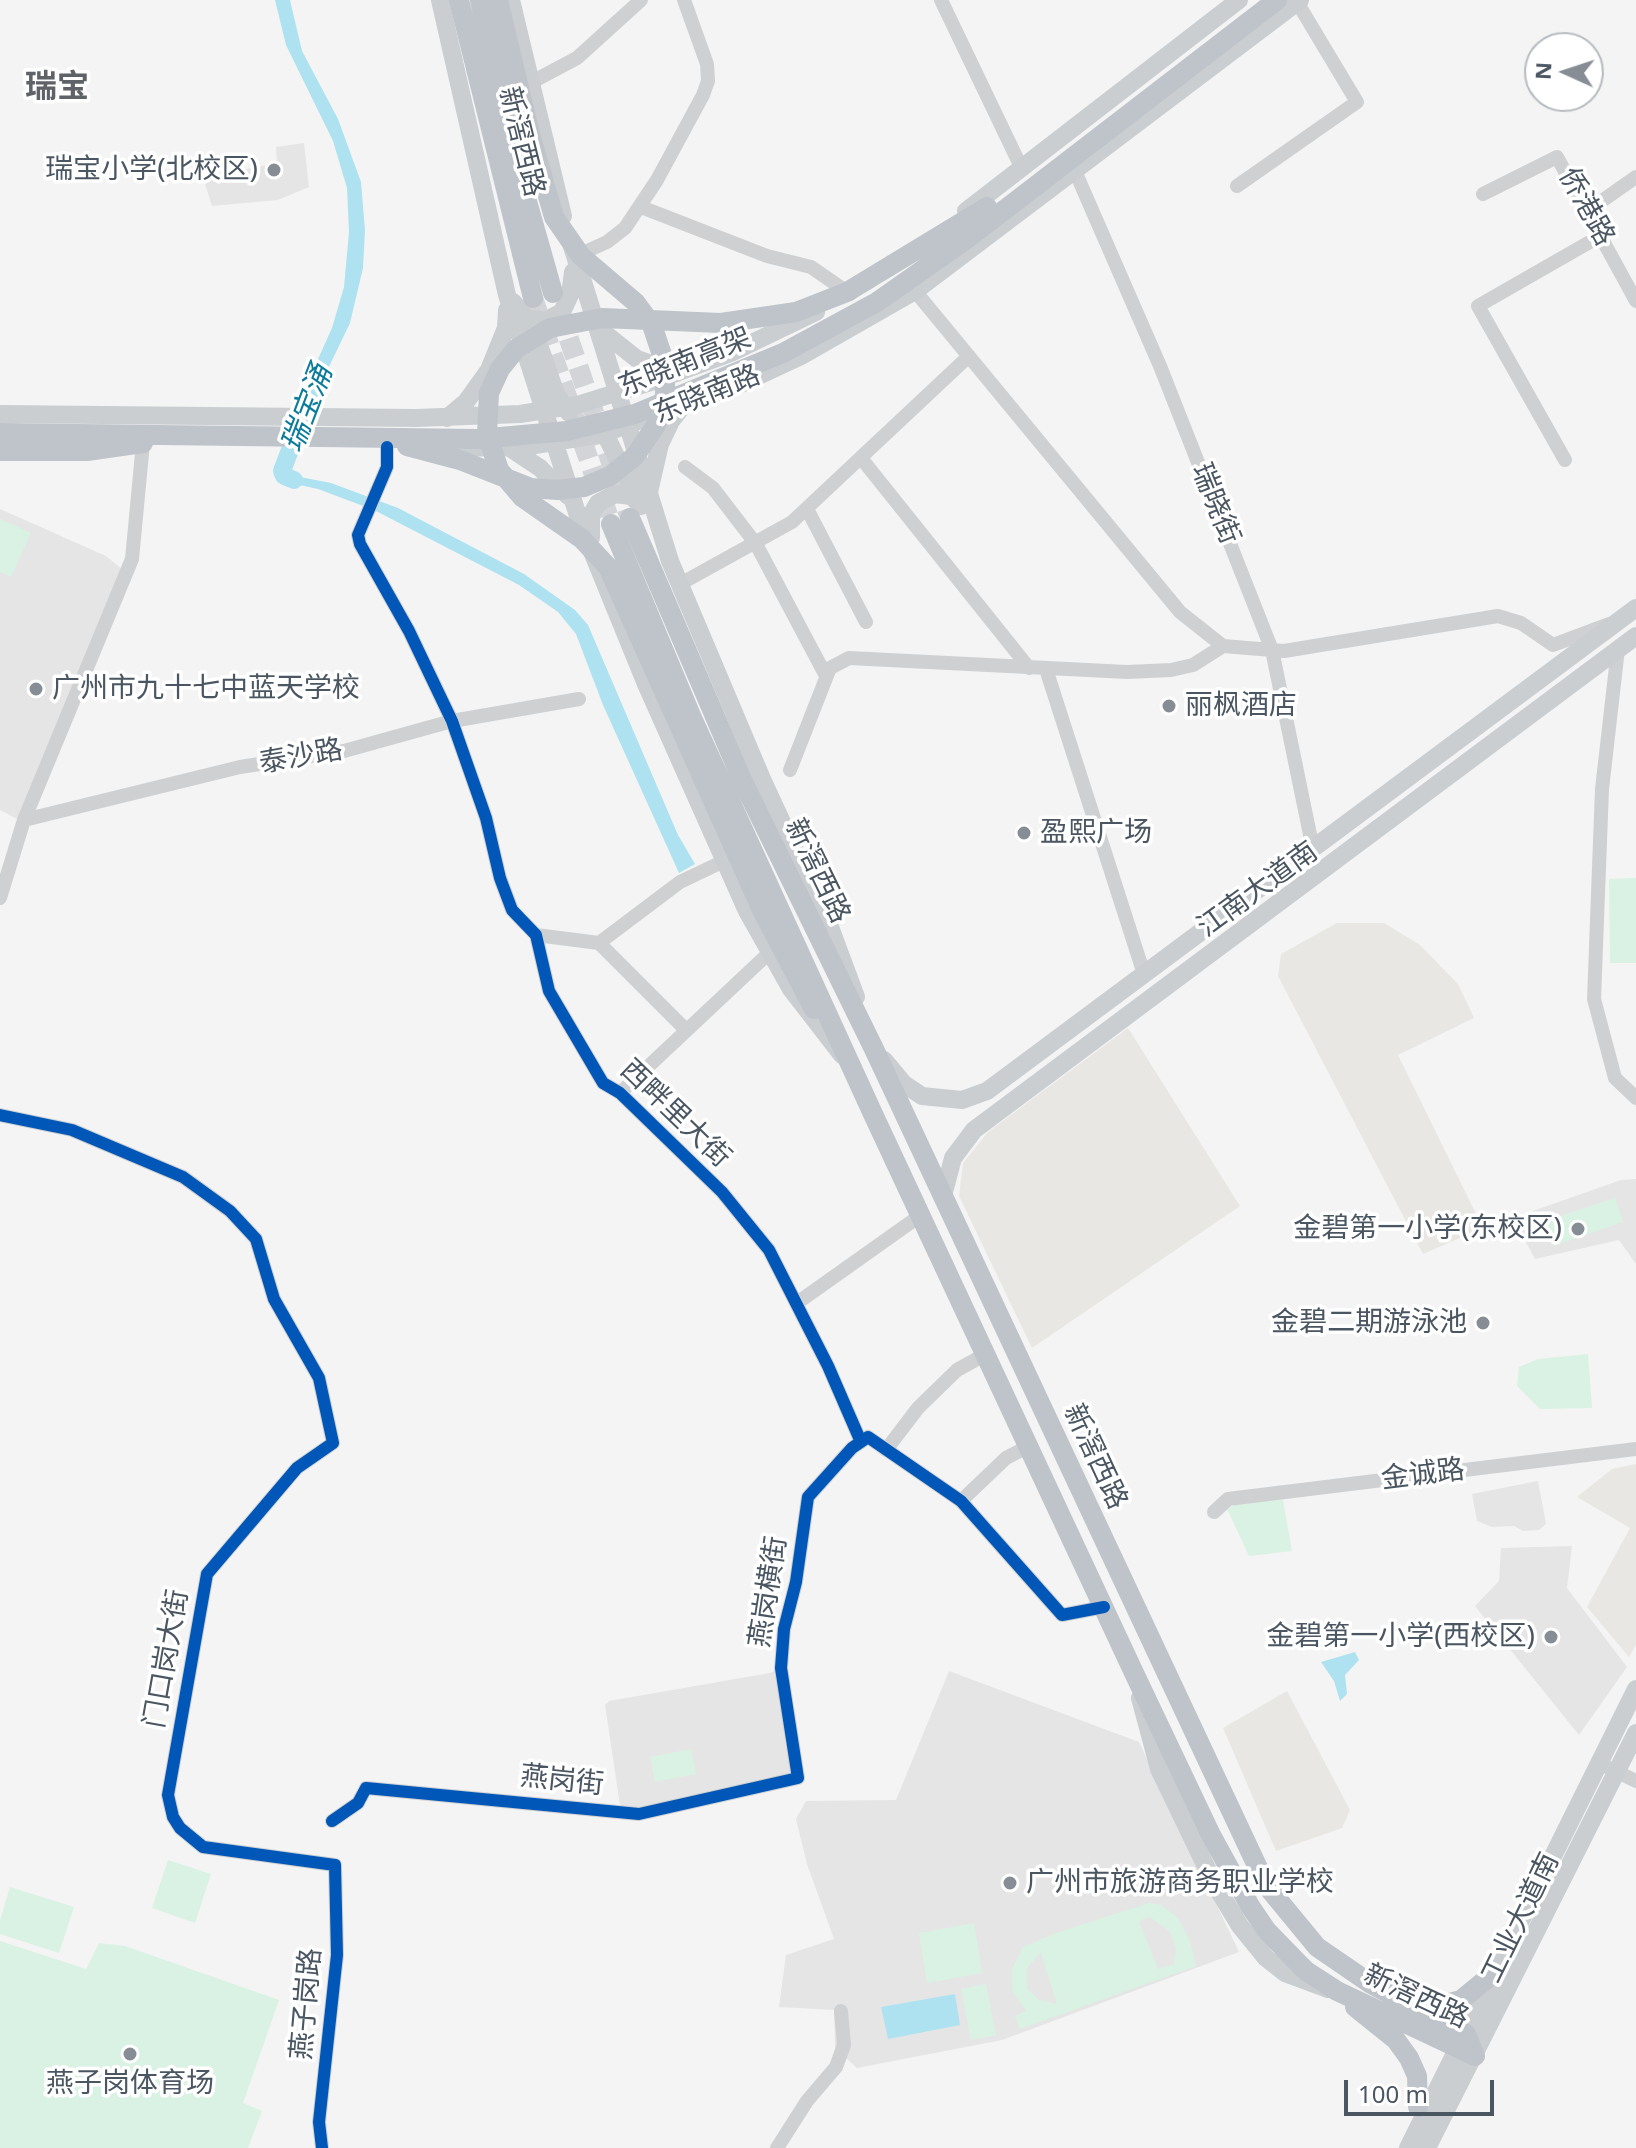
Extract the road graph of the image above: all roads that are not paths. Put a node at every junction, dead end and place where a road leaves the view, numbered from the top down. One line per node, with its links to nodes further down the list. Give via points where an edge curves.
1 (440, 0): 25 (main road)
2 (459, 0): 27 (highway, 新滘西路)
3 (480, 0): 27 (highway, 新滘西路)
4 (498, 0): 43 (highway, via 554,217 581,256 635,302 658,338 666,379 662,410 651,435 626,465 600,481 571,489 531,488 460,460)
5 (511, 0): 12 (main road)
6 (641, 0): 12 (street, via 577,58)
7 (684, 0): 18 (street, via 708,81)
8 (941, 0): 13 (street)
9 (1239, 0): 13 (main road, 东晓南路)
10 (1258, 0): 19 (highway, 东晓南高架)
11 (1291, 1): 14 (main road, 东晓南路); 16 (street, via 1357,102); 43 (highway, 东晓南高架, via 968,238 877,302 808,341 692,393 602,424 495,439)
12 (530, 83): 22 (main road)
13 (1022, 169): 24 (main road, 东晓南路)
14 (1075, 171): 23 (main road, 东晓南路); 62 (street, 瑞晓街, via 1160,366)
15 (1636, 177): 20 (street)
16 (1237, 186)
17 (1483, 194): 20 (street, 侨港路, via 1557,157)
18 (641, 207): 22 (street, via 607,242); 24 (street, via 767,256 811,267)
19 (987, 207): 37 (highway, 东晓南高架, via 899,272 808,326 681,383 585,413 479,426); 79 (highway, via 847,292 796,312 721,323 602,318 550,328 516,349 489,393 487,434 499,470 522,497 582,539 608,567 762,910 807,998)
20 (1589, 210): 21 (street, 侨港路)
21 (1602, 235): 26 (street, 侨港路); 48 (street, via 1478,306)
22 (574, 257): 27 (main road, via 570,295 562,312 545,321); 28 (main road)
23 (915, 291): 29 (street); 32 (main road, 东晓南路, via 803,355)
24 (850, 294): 30 (main road, 东晓南路)
25 (507, 295): 27 (main road); 34 (main road); 36 (main road, via 506,328 489,370)
26 (1636, 301)
27 (537, 303): 33 (main road, via 539,341)
28 (593, 322): 30 (main road, via 625,352); 31 (main road)
29 (969, 356): 47 (street); 60 (street, via 1180,612)
30 (677, 373): 31 (main road, 东晓南路); 32 (main road, via 674,389)
31 (616, 394): 33 (main road, 东晓南路); 38 (main road)
32 (685, 404): 38 (main road, 东晓南路); 52 (main road, via 671,421)
33 (564, 407): 34 (main road, 东晓南路); 38 (main road, via 570,414)
34 (542, 411): 36 (main road, 东晓南路); 40 (main road, via 578,419); 44 (main road)
35 (0, 414): 36 (main road, 东晓南路)
36 (447, 418)
37 (0, 420)
38 (626, 427): 40 (main road, 东晓南路); 52 (main road)
39 (0, 433): 43 (highway, 东晓南高架)
40 (602, 434): 44 (main road, 东晓南路); 52 (main road)
41 (0, 441): 42 (main road, 东晓南路)
42 (143, 443): 43 (main road, 东晓南路); 46 (highway, via 87,451); 69 (street, via 132,559)
43 (382, 443): 45 (main road, 东晓南路); 67 (street, 西畔里大街, via 387,467 362,523 360,544)
44 (553, 444): 45 (main road, 东晓南路); 50 (main road)
45 (510, 448): 50 (main road, via 540,468)
46 (0, 451)
47 (861, 458): 51 (street); 63 (street)
48 (1565, 460)
49 (685, 467): 53 (street, via 713,488)
50 (573, 501): 54 (main road)
51 (807, 509): 53 (street); 57 (street)
52 (632, 511): 54 (main road, via 631,496 615,494 598,503 591,515); 55 (main road); 78 (highway, 新滘西路, via 743,782); 79 (highway, 新滘西路, via 687,707)
53 (756, 544): 55 (street); 65 (street)
54 (593, 554): 71 (main road)
55 (680, 584): 78 (main road, via 827,919)
56 (1636, 608): 58 (main road, 江南大道南)
57 (866, 622)
58 (1617, 622): 62 (street, via 1553,645 1521,623 1498,616); 70 (main road, 江南大道南)
59 (1636, 636): 61 (main road, 江南大道南)
60 (1223, 646): 62 (street); 64 (street, via 1193,665 1171,670)
61 (1618, 649): 81 (street, via 1602,789 1594,999 1615,1078); 83 (main road, 江南大道南, via 974,1130 953,1158)
62 (1272, 650): 70 (street, 瑞晓街)
63 (1029, 668): 64 (street); 65 (street, via 849,658)
64 (1046, 669): 76 (street)
65 (826, 676): 68 (street)
66 (579, 699): 67 (street, 泰沙路)
67 (452, 721): 69 (street, 泰沙路, via 344,751 240,767); 73 (street, 西畔里大街, via 512,910)
68 (790, 770)
69 (24, 820): 72 (street)
70 (1313, 849): 76 (main road, 江南大道南)
71 (724, 861): 74 (street, via 680,882); 75 (main road)
72 (0, 898)
73 (536, 935): 74 (street); 80 (street, 西畔里大街, via 549,991 603,1083)
74 (599, 943): 77 (street)
75 (769, 953): 77 (street); 79 (main road, via 808,1015)
76 (1144, 974): 78 (main road, 江南大道南, via 972,1098 922,1096 904,1084)
77 (685, 1029): 80 (street)
78 (874, 1049): 83 (highway, 新滘西路)
79 (851, 1066): 84 (highway, 新滘西路)
80 (620, 1093): 85 (street, 西畔里大街, via 722,1192 752,1228)
81 (1636, 1098)
82 (0, 1115): 102 (street, 门口岗大街, via 72,1130 183,1177 230,1211 256,1239 274,1299 320,1386 333,1443 297,1468 207,1574 168,1795 180,1828 203,1847)
83 (943, 1196): 103 (highway, 新滘西路, via 1238,1830)
84 (921, 1215): 85 (street); 86 (highway, 新滘西路)
85 (797, 1303): 87 (street, 西畔里大街)
86 (986, 1354): 88 (highway, 新滘西路); 90 (street, via 957,1370)
87 (864, 1440): 90 (street); 99 (street, 燕岗横街, via 808,1497 781,1668)
88 (1029, 1446): 91 (street, via 1006,1458); 93 (highway, 新滘西路)
89 (1636, 1449): 92 (street, 金诚路, via 1228,1499)
90 (886, 1450): 91 (street)
91 (961, 1501): 93 (street, via 1062,1615)
92 (1214, 1512)
93 (1104, 1607): 94 (highway, 新滘西路)
94 (1135, 1675): 104 (highway, 新滘西路, via 1211,1835); 106 (main road, via 1159,1769 1240,1926 1285,1973)
95 (1636, 1689): 97 (main road, 工业大道南)
96 (1636, 1733): 98 (main road)
97 (1598, 1762): 98 (street); 105 (main road, 工业大道南)
98 (1616, 1771): 100 (street); 109 (main road)
99 (798, 1778): 101 (street, 燕岗街, via 639,1814 366,1788 358,1803)
100 (1636, 1781)
101 (332, 1821)
102 (335, 1865): 111 (street, 燕子岗路, via 337,1955 319,2122)
103 (1280, 1905): 104 (street); 107 (highway, 新滘西路, via 1317,1947)
104 (1259, 1919): 106 (highway, 新滘西路, via 1306,1971)
105 (1494, 1973): 107 (highway, via 1454,2002); 109 (main road, 工业大道南)
106 (1337, 1991): 109 (highway, 新滘西路); 110 (highway, via 1404,2050 1417,2076)
107 (1399, 2000): 109 (highway, 新滘西路)
108 (841, 2011): 112 (street, via 844,2045 836,2067)
109 (1466, 2046): 110 (main road); 114 (main road, 工业大道南); 115 (main road)
110 (1418, 2107): 113 (main road)
111 (322, 2148)
112 (777, 2148)
113 (1396, 2148)
114 (1408, 2148)
115 (1427, 2148)

